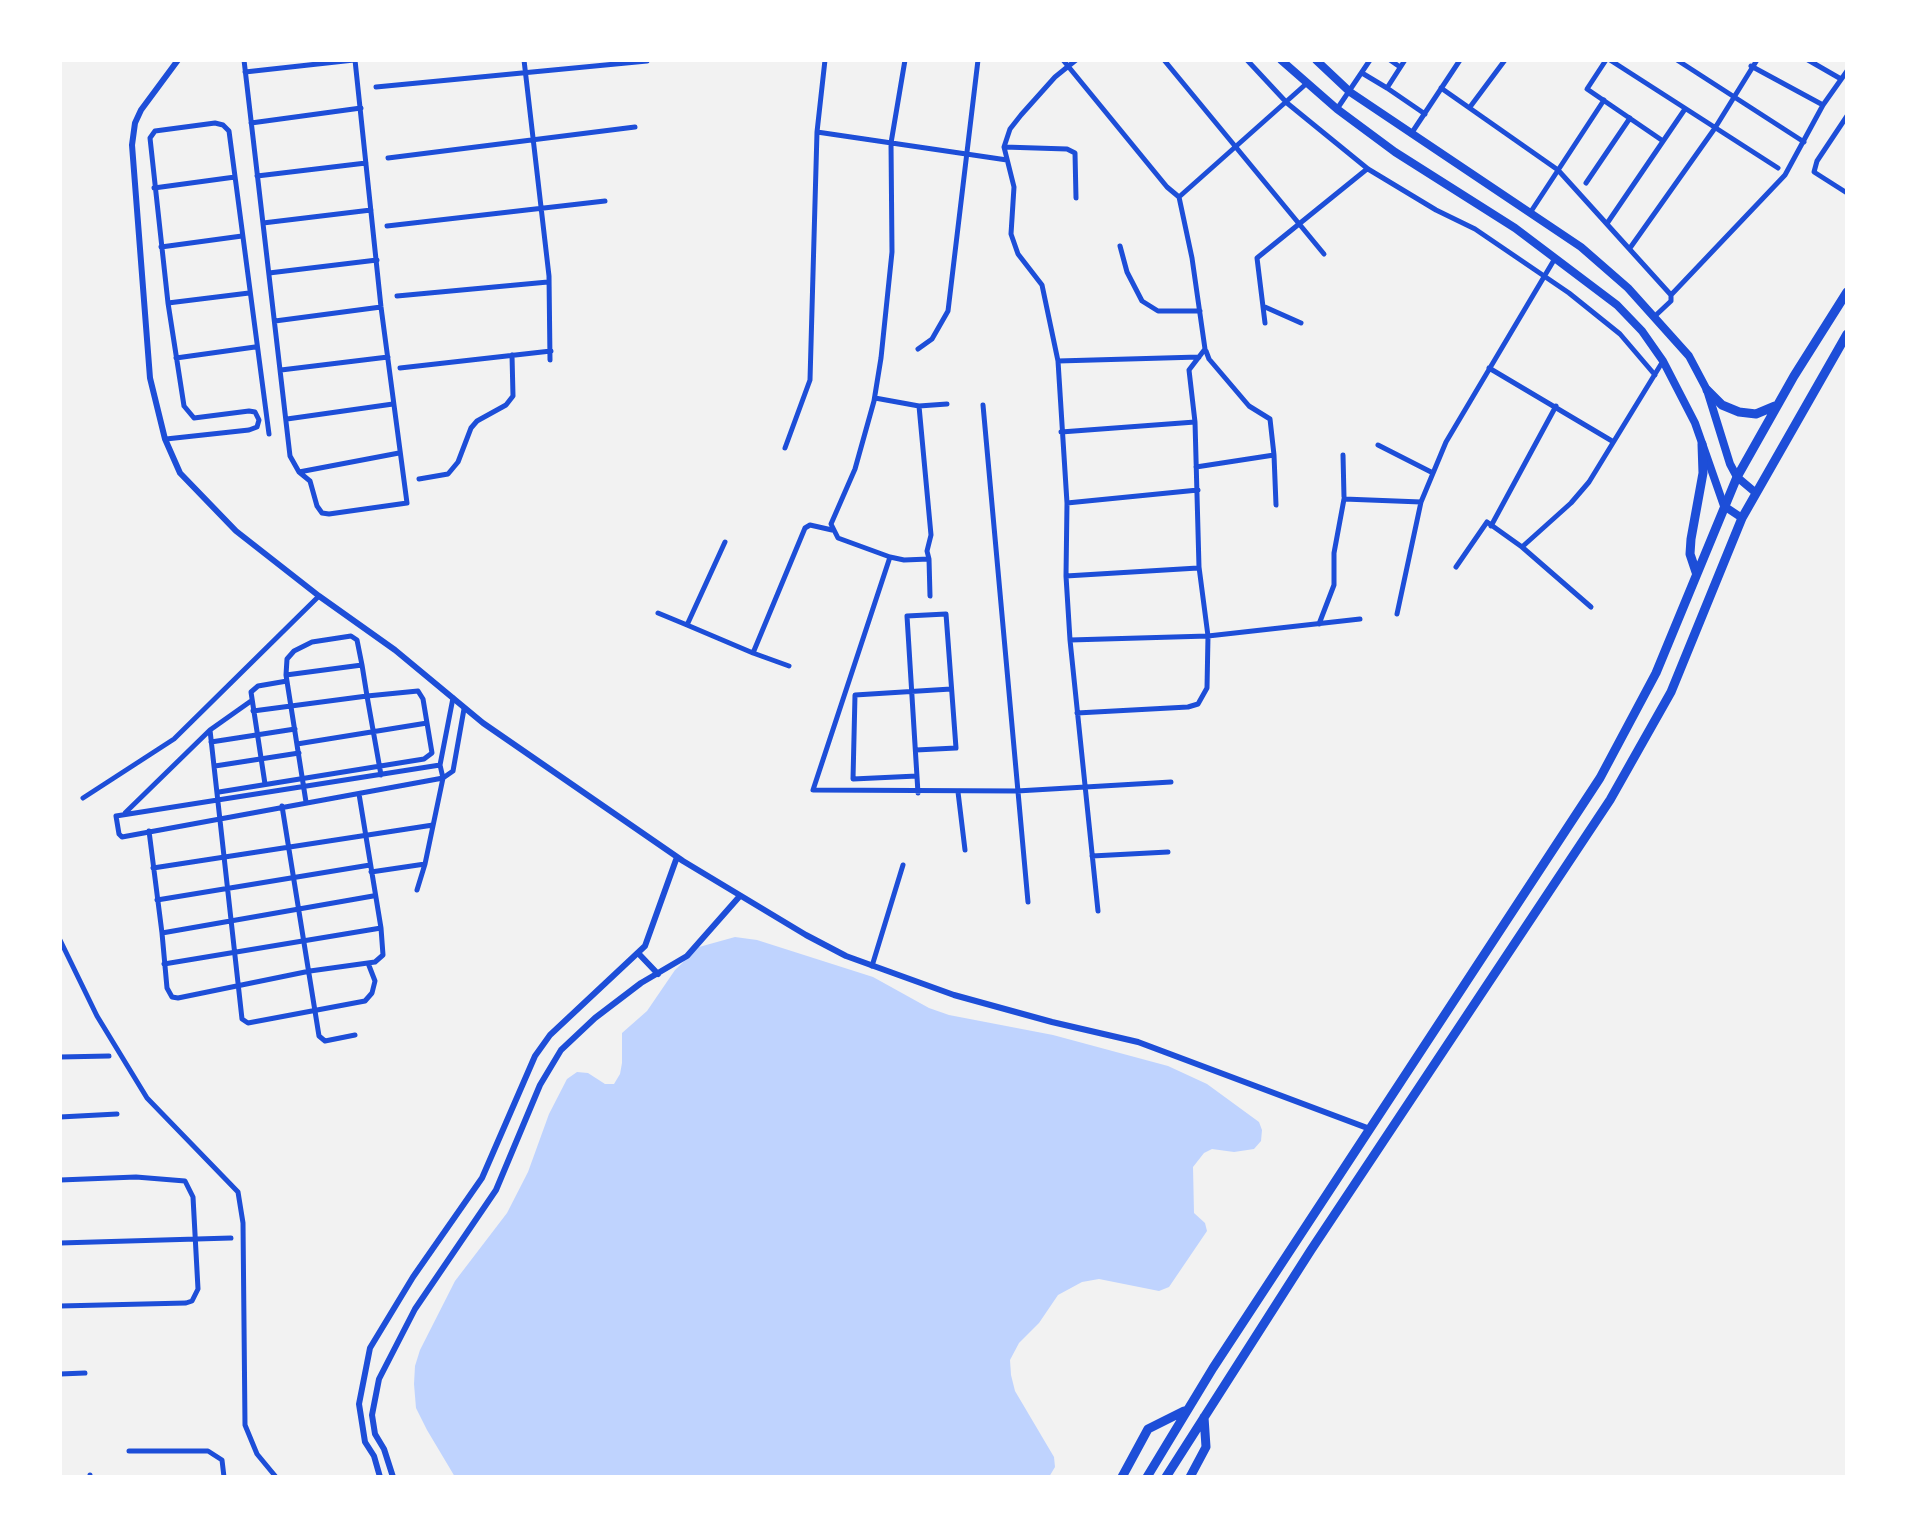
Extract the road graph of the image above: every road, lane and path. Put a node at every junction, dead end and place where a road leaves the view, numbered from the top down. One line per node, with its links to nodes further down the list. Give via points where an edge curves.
1 (178, 60): 130 (street, via 141,110 132,144 150,378)
2 (244, 60): 27 (street)
3 (354, 60): 27 (street); 41 (street)
4 (524, 60): 29 (street)
5 (825, 60): 50 (street)
6 (905, 60): 55 (street)
7 (978, 60): 58 (street)
8 (1076, 60): 23 (street)
9 (1164, 60): 56 (street)
10 (1246, 60): 38 (street)
11 (1281, 60): 31 (main road)
12 (1316, 60): 35 (main road)
13 (1370, 60): 28 (street)
14 (1390, 60): 25 (street)
15 (1406, 60): 25 (street)
16 (1460, 60): 34 (street)
17 (1505, 60): 40 (street)
18 (1608, 60): 37 (street, via 1587,89); 42 (street)
19 (1677, 60): 36 (street)
20 (1757, 60): 24 (street)
21 (1808, 60): 30 (street)
22 (647, 62): 29 (street)
23 (1066, 63): 57 (street, via 1021,114); 70 (street)
24 (1751, 66): 36 (street); 39 (street)
25 (1400, 67): 33 (street)
26 (1847, 71): 30 (street)
27 (246, 72): 47 (street)
28 (1362, 72): 33 (street); 35 (street)
29 (526, 73): 32 (street); 52 (street)
30 (1841, 78): 39 (street)
31 (1306, 84): 38 (street); 43 (main road)
32 (376, 87)
33 (1387, 88): 44 (street)
34 (1441, 88): 40 (street); 44 (street)
35 (1350, 92): 43 (street); 51 (main road)
36 (1734, 96): 49 (street); 54 (street)
37 (1604, 100): 46 (street); 64 (street)
38 (1288, 103): 56 (street); 62 (street)
39 (1823, 106): 54 (street)
40 (1470, 107): 64 (street)
41 (361, 108): 47 (street); 61 (street)
42 (1685, 109): 49 (street); 53 (street)
43 (1337, 110): 85 (main road)
44 (1425, 114): 51 (street)
45 (1847, 116): 69 (street, via 1814,172)
46 (1630, 118): 53 (street); 67 (street)
47 (251, 124): 65 (street)
48 (635, 127): 52 (street)
49 (1715, 128): 63 (street); 83 (street)
50 (817, 132): 55 (street); 134 (street, via 810,380)
51 (1411, 134): 75 (main road)
52 (535, 141): 59 (street); 73 (street)
53 (1662, 141): 77 (street)
54 (1804, 142): 92 (street, via 1765,198)
55 (892, 143): 58 (street); 119 (street, via 892,252)
56 (1236, 145): 70 (street); 78 (street)
57 (1004, 147): 60 (street); 71 (street, via 1075,153)
58 (964, 153): 60 (street); 104 (street, via 948,312)
59 (388, 158)
60 (1008, 160): 112 (street, via 1011,234 1042,286)
61 (366, 163): 65 (street); 74 (street)
62 (1368, 168): 78 (street); 88 (street)
63 (1778, 168)
64 (1558, 170): 75 (street); 77 (street)
65 (258, 176): 76 (street)
66 (235, 177): 68 (street); 68 (street, via 223,124 155,131); 80 (street)
67 (1586, 183)
68 (154, 188): 82 (street)
69 (1847, 194)
70 (1178, 197): 97 (street)
71 (1076, 198)
72 (605, 201): 73 (street)
73 (542, 209): 79 (street); 89 (street)
74 (371, 210): 76 (street); 86 (street)
75 (1530, 213): 98 (main road, via 1581,247)
76 (263, 223): 87 (street)
77 (1607, 223): 83 (street)
78 (1301, 225): 84 (street); 96 (street, via 1257,258)
79 (387, 226)
80 (242, 236): 82 (street); 91 (street)
81 (1120, 246): 97 (street, via 1142,301 1158,310)
82 (161, 247): 94 (street)
83 (1630, 248): 92 (street)
84 (1324, 254)
85 (1557, 257): 88 (street); 113 (main road, via 1617,306)
86 (376, 260): 87 (street); 95 (street)
87 (269, 273): 99 (street)
88 (1544, 276): 115 (street); 117 (street, via 1620,334)
89 (550, 282): 93 (street); 106 (street)
90 (1847, 292): 122 (main road)
91 (248, 293): 94 (street); 103 (street)
92 (1671, 295): 98 (street)
93 (397, 296)
94 (168, 304): 110 (street)
95 (381, 307): 99 (street); 108 (street)
96 (1266, 307): 100 (street); 101 (street)
97 (1200, 311): 105 (street)
98 (1655, 316): 118 (main road)
99 (274, 321): 116 (street)
100 (1265, 323)
101 (1301, 323)
102 (1847, 334): 146 (main road)
103 (255, 347): 110 (street); 129 (street)
104 (918, 348)
105 (1205, 349): 109 (street); 136 (street, via 1249,406 1270,419)
106 (552, 350): 107 (street); 111 (street)
107 (512, 355): 114 (street); 144 (street, via 506,405 470,428 448,474)
108 (388, 357): 116 (street); 120 (street)
109 (1200, 357): 112 (street); 127 (street, via 1189,370)
110 (176, 358): 130 (street, via 184,406 194,418 249,411 259,420 257,427)
111 (550, 360)
112 (1058, 361): 128 (street)
113 (1664, 361): 117 (street); 132 (main road)
114 (400, 368)
115 (1489, 368): 125 (street); 142 (street)
116 (280, 370): 126 (street)
117 (1655, 375): 131 (street)
118 (1707, 390): 122 (main road, via 1739,412 1756,414); 138 (main road)
119 (874, 398): 123 (street); 154 (street)
120 (393, 404): 126 (street); 135 (street)
121 (947, 404): 123 (street)
122 (1777, 405): 143 (main road)
123 (919, 406): 158 (street)
124 (982, 406): 206 (street)
125 (1556, 406): 131 (street); 153 (street)
126 (286, 419): 140 (street)
127 (1195, 422): 128 (street); 139 (street)
128 (1061, 432): 149 (street)
129 (269, 434)
130 (165, 439): 163 (street, via 198,494)
131 (1612, 442): 156 (street, via 1571,503)
132 (1702, 444): 141 (main road); 161 (main road, via 1690,554)
133 (1378, 446): 142 (street)
134 (785, 448)
135 (399, 453): 140 (street); 140 (street, via 407,503 322,512 310,481)
136 (1274, 455): 139 (street); 150 (street)
137 (1343, 456): 147 (street)
138 (1730, 464): 141 (main road); 143 (main road)
139 (1196, 467): 145 (street)
140 (299, 472)
141 (1713, 472): 151 (main road)
142 (1433, 473): 148 (street)
143 (1737, 477): 146 (main road); 151 (main road)
144 (419, 480)
145 (1198, 490): 149 (street); 160 (street)
146 (1756, 493): 152 (main road)
147 (1344, 499): 148 (street); 170 (street, via 1334,585)
148 (1421, 502): 167 (street)
149 (1067, 503): 162 (street)
150 (1276, 505)
151 (1724, 506): 152 (main road); 161 (main road)
152 (1742, 518): 271 (main road, via 1671,692 1610,800)
153 (1491, 526): 156 (street); 159 (street, via 1487,522)
154 (832, 530): 157 (street); 173 (street, via 805,528)
155 (725, 542): 169 (street)
156 (1522, 547): 165 (street)
157 (890, 557): 158 (street); 208 (street, via 813,790)
158 (929, 558): 164 (street)
159 (1456, 567)
160 (1199, 568): 162 (street); 171 (street)
161 (1696, 572): 260 (main road, via 1656,674 1600,778)
162 (1066, 576): 172 (street)
163 (319, 596): 180 (street); 211 (street, via 174,739)
164 (930, 596)
165 (1590, 607)
166 (658, 613): 169 (street)
167 (1397, 614)
168 (1360, 618): 170 (street)
169 (687, 625): 173 (street)
170 (1318, 626): 171 (street)
171 (1208, 636): 172 (street); 185 (street, via 1208,688 1198,704)
172 (1070, 640): 185 (street)
173 (753, 654): 175 (street)
174 (362, 665): 176 (street); 176 (street, via 356,640 347,636 294,651); 179 (street)
175 (789, 666)
176 (286, 678): 181 (street, via 253,688); 182 (street)
177 (951, 688): 178 (street); 178 (street, via 946,614 908,616); 193 (street, via 956,748)
178 (912, 690): 193 (street); 200 (street, via 855,695 852,779)
179 (367, 696): 182 (street); 186 (street, via 418,691); 189 (street)
180 (453, 698): 183 (street); 196 (street)
181 (252, 701): 184 (street); 188 (street)
182 (292, 706): 184 (street); 187 (street)
183 (465, 707): 201 (street, via 453,771); 223 (street)
184 (253, 711): 190 (street)
185 (1077, 713): 204 (street)
186 (427, 723): 189 (street); 198 (street, via 430,756)
187 (295, 729): 190 (street); 192 (street)
188 (210, 730): 191 (street); 215 (street)
189 (374, 732): 192 (street); 198 (street)
190 (257, 735): 191 (street); 195 (street)
191 (211, 742): 197 (street)
192 (297, 744): 194 (street)
193 (916, 750): 200 (street)
194 (298, 753): 195 (street); 202 (street)
195 (261, 759): 197 (street); 205 (street)
196 (440, 765): 199 (street); 201 (street)
197 (215, 766): 207 (street)
198 (380, 766): 199 (street); 202 (street)
199 (381, 775): 202 (street)
200 (917, 776): 208 (street)
201 (443, 778): 210 (street); 217 (street)
202 (304, 782): 205 (street); 213 (street)
203 (1170, 782): 204 (street)
204 (1086, 786): 206 (street); 224 (street)
205 (266, 788): 207 (street); 212 (street)
206 (1017, 791): 209 (street); 236 (street)
207 (218, 792): 212 (street)
208 (918, 792): 209 (street)
209 (958, 792): 221 (street)
210 (358, 794): 213 (street); 219 (street)
211 (83, 798)
212 (218, 800): 215 (street); 216 (street)
213 (306, 802): 214 (street)
214 (282, 806): 216 (street); 220 (street)
215 (120, 816): 218 (street, via 122,837)
216 (220, 817): 218 (street); 225 (street)
217 (433, 825): 219 (street); 226 (street)
218 (149, 831): 228 (street)
219 (365, 836): 220 (street); 229 (street)
220 (290, 846): 225 (street); 230 (street)
221 (965, 850)
222 (1168, 852): 224 (street)
223 (677, 856): 234 (street); 245 (street)
224 (1092, 856): 238 (street)
225 (223, 858): 228 (street); 231 (street)
226 (425, 864): 229 (street); 232 (street)
227 (903, 866): 248 (street)
228 (153, 868): 235 (street)
229 (370, 868): 230 (street); 233 (street)
230 (295, 877): 231 (street); 237 (street)
231 (228, 888): 235 (street); 239 (street)
232 (417, 890)
233 (374, 896): 237 (street); 240 (street)
234 (740, 897): 248 (street); 250 (street, via 687,956)
235 (157, 900): 241 (street)
236 (1028, 902)
237 (301, 908): 239 (street); 243 (street)
238 (1098, 912)
239 (232, 920): 241 (street); 244 (street)
240 (380, 928): 243 (street); 246 (street, via 383,955)
241 (162, 933): 247 (street)
242 (60, 940): 274 (street, via 96,1016 147,1098 238,1192 245,1425)
243 (306, 940): 244 (street); 249 (street)
244 (236, 952): 247 (street); 251 (street)
245 (638, 953): 250 (street); 254 (street)
246 (368, 963): 249 (street); 252 (street, via 376,981 364,1001)
247 (164, 964): 251 (street, via 172,997)
248 (872, 966): 260 (street, via 1008,1011 1138,1042)
249 (310, 971): 251 (street); 252 (street)
250 (658, 974): 255 (street)
251 (238, 986): 252 (street, via 248,1023)
252 (314, 1009): 253 (street, via 322,1040)
253 (354, 1035)
254 (550, 1035): 255 (street); 269 (street, via 522,1082 482,1178 370,1348)
255 (561, 1050): 270 (street, via 496,1190 388,1355)
256 (109, 1056): 257 (street)
257 (60, 1057)
258 (117, 1114): 259 (street)
259 (60, 1117)
260 (1370, 1129): 268 (main road)
261 (60, 1180): 263 (street, via 185,1180)
262 (231, 1238): 263 (street)
263 (196, 1240): 264 (street); 265 (street, via 198,1289 192,1301)
264 (60, 1244)
265 (60, 1306)
266 (85, 1373): 267 (street)
267 (60, 1374)
268 (1186, 1410): 277 (main road, via 1148,1429); 278 (main road)
269 (360, 1414): 270 (street); 275 (street)
270 (372, 1414): 276 (street)
271 (1204, 1414): 279 (main road); 280 (main road, via 1206,1447)
272 (129, 1451): 273 (street, via 208,1451 222,1460)
273 (224, 1477)
274 (276, 1477)
275 (380, 1477)
276 (393, 1477)
277 (1122, 1477)
278 (1147, 1477)
279 (1166, 1477)
280 (1190, 1477)

